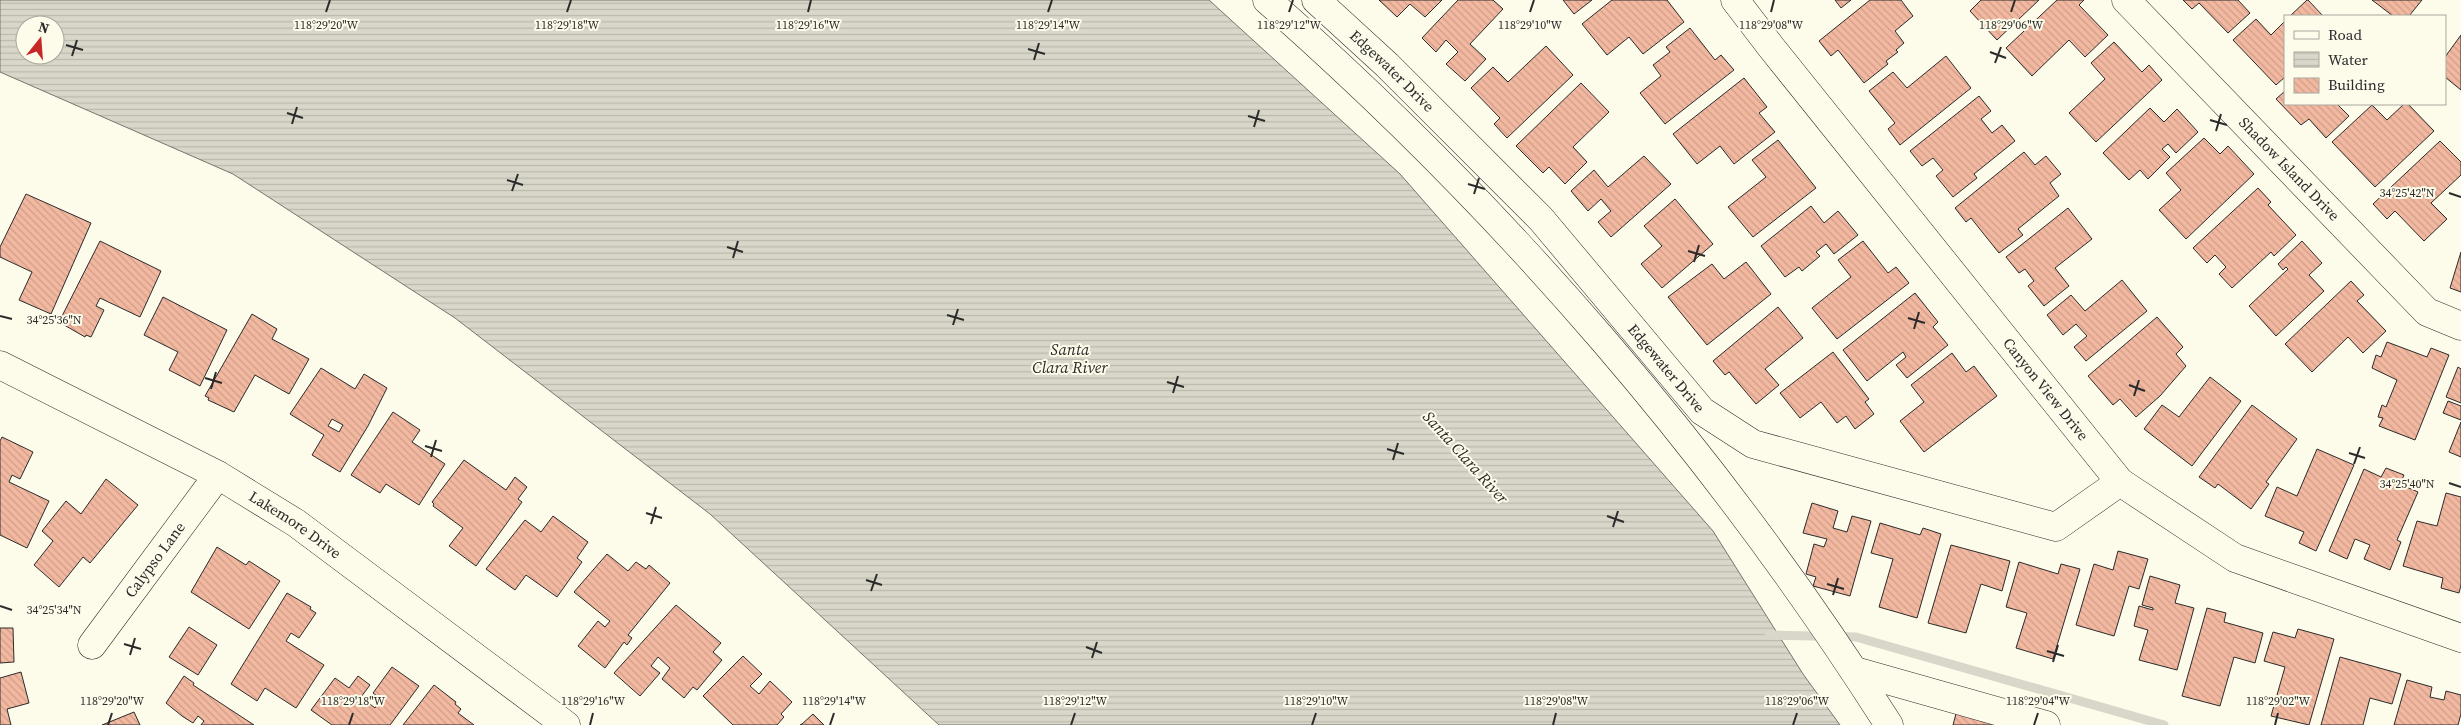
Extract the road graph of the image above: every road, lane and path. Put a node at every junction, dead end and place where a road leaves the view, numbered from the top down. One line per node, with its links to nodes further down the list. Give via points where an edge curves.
1 (1267, 0): 11 (street, via 1429,152 1521,248 1662,409 1756,530)
2 (1316, 0): 8 (street, Edgewater Drive, via 1387,65 1541,219 1702,411 1753,444 2056,527)
3 (1735, 0): 8 (street, Canyon View Drive)
4 (2126, 0): 5 (street, Shadow Island Drive, via 2427,312)
5 (2461, 326)
6 (0, 365): 7 (street, Lakemore Drive)
7 (218, 475): 10 (street, Calypso Lane); 12 (street, Lakemore Drive, via 296,522)
8 (2120, 482): 9 (street, Canyon View Drive, via 2234,558)
9 (2461, 638)
10 (92, 645)
11 (1851, 664): 13 (street); 14 (street)
12 (566, 725)
13 (1889, 725)
14 (2046, 725)

